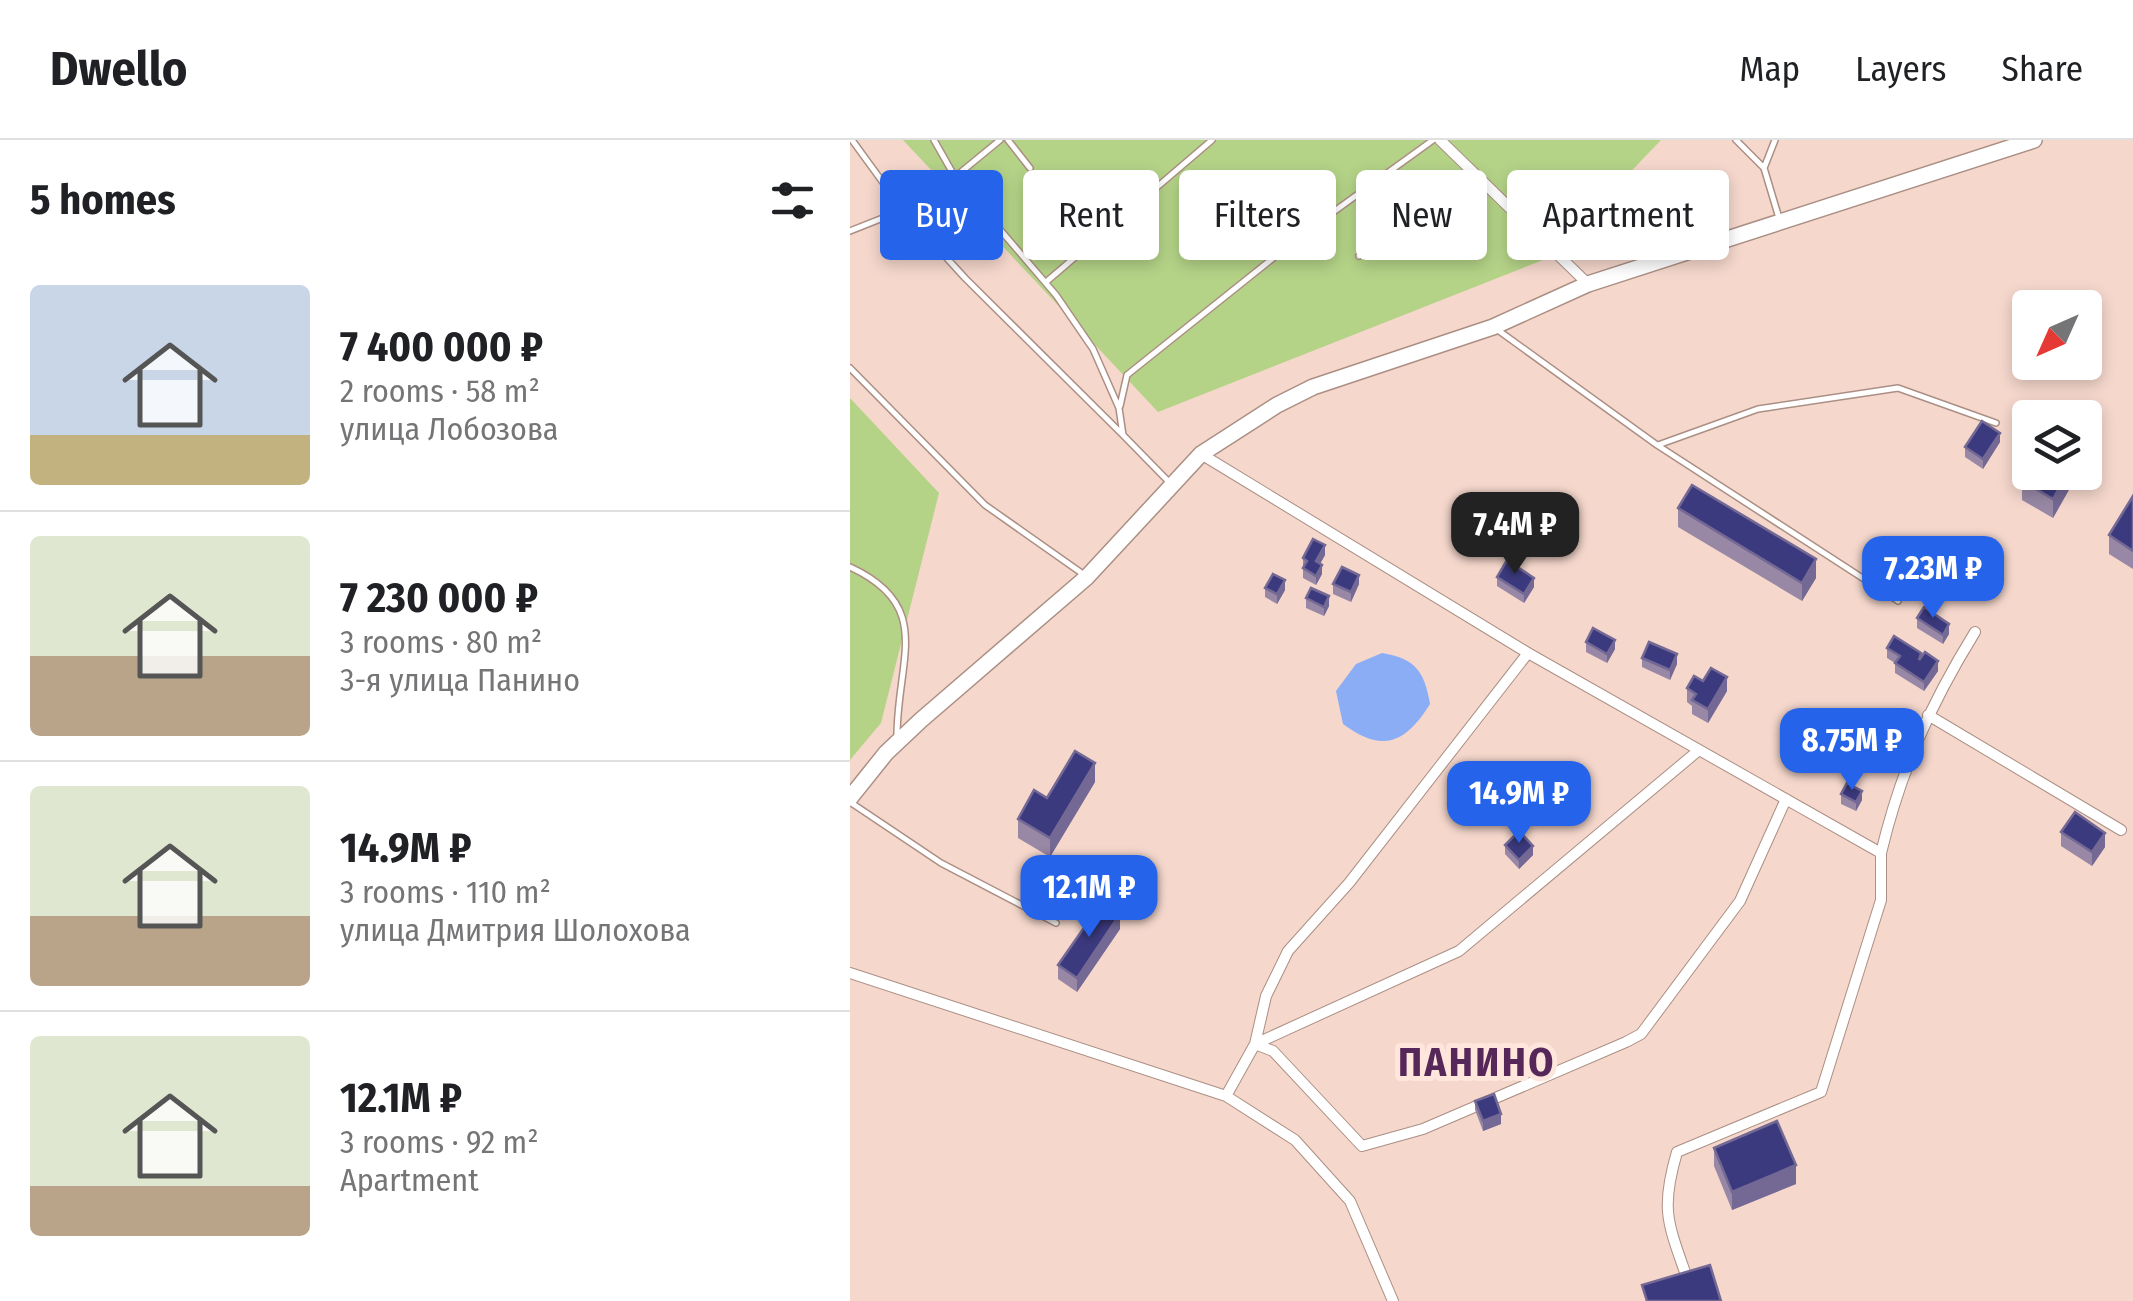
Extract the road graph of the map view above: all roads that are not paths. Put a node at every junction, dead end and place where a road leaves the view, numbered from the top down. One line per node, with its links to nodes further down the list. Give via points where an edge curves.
1 (852, 140): 15 (lane)
2 (934, 140): 12 (lane)
3 (1000, 140): 13 (lane)
4 (1008, 140): 10 (lane)
5 (1212, 140): 22 (lane)
6 (1436, 140): 14 (street); 26 (lane, via 1307,230 1128,375)
7 (1736, 140): 11 (lane)
8 (1775, 140): 11 (lane)
9 (2034, 140): 18 (main road)
10 (1030, 168)
11 (1764, 168): 18 (lane)
12 (950, 170)
13 (963, 170)
14 (1470, 170)
15 (880, 178)
16 (1487, 186): 23 (street)
17 (880, 219): 19 (lane)
18 (1779, 219): 23 (main road)
19 (850, 230)
20 (1003, 233): 22 (lane)
21 (949, 260): 28 (lane)
22 (1046, 282): 26 (lane, via 1093,348)
23 (1588, 284): 24 (main road)
24 (1493, 327): 29 (lane); 30 (main road, via 1313,387)
25 (850, 368): 33 (lane, via 985,505)
26 (1119, 408): 28 (lane)
27 (1996, 423): 29 (lane, via 1898,388 1758,408)
28 (1123, 435): 31 (lane)
29 (1657, 445): 34 (lane)
30 (1201, 454): 31 (main road); 36 (street)
31 (1171, 484): 33 (main road)
32 (850, 567): 38 (lane, via 888,588 903,608)
33 (1087, 578): 38 (main road)
34 (1898, 601)
35 (1975, 632): 37 (street)
36 (1528, 653): 39 (street); 46 (street, via 1349,884 1288,952 1266,996)
37 (1928, 715): 42 (street); 43 (street, via 1898,781)
38 (897, 744): 41 (main road)
39 (1699, 750): 40 (street); 46 (street, via 1459,951)
40 (1786, 799): 43 (street); 46 (street, via 1740,902 1640,1034 1626,1042 1423,1128 1362,1146 1273,1051)
41 (850, 800): 44 (lane, via 941,864)
42 (2121, 830)
43 (1881, 853): 48 (street, via 1881,900 1821,1092 1677,1152 1664,1195)
44 (1056, 923)
45 (850, 972): 47 (street)
46 (1255, 1044): 47 (street)
47 (1226, 1096): 49 (street, via 1295,1140 1350,1202)
48 (1687, 1278)
49 (1393, 1301)

